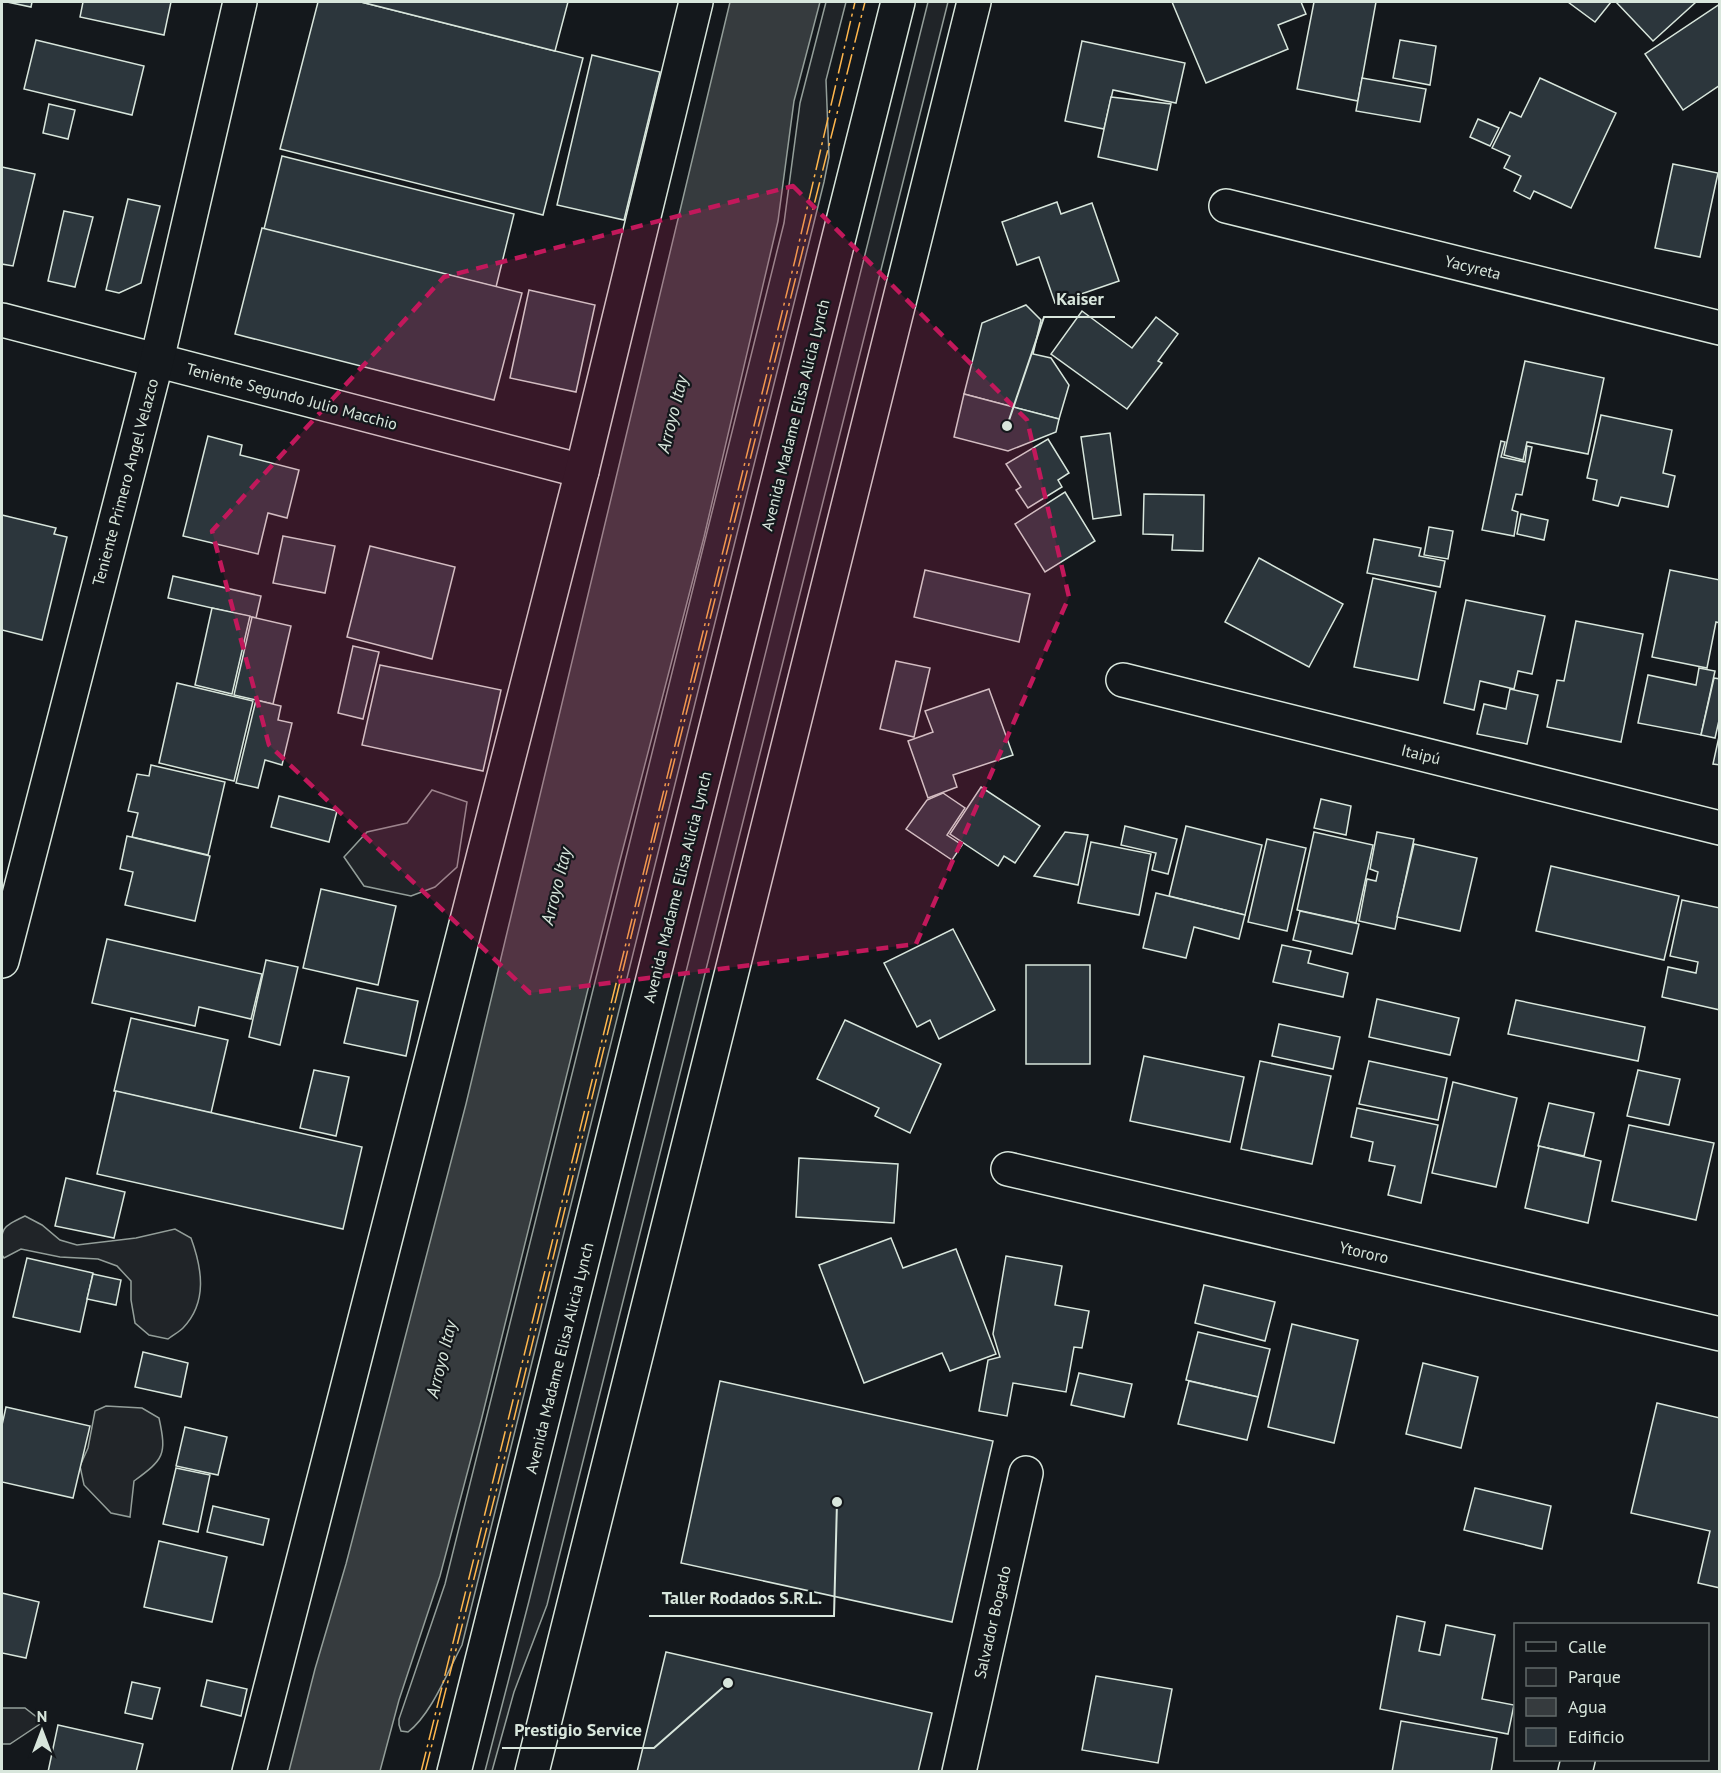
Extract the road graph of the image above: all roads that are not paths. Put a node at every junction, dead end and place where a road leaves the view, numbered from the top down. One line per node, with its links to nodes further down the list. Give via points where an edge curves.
1 (240, 2): 8 (main road, Teniente Primero Angel Velazco)
2 (696, 2): 9 (main road)
3 (898, 2): 18 (main road, Avenida Madame Elisa Alicia Lynch)
4 (975, 2): 19 (main road)
5 (1226, 206): 7 (main road, Yacyreta)
6 (2, 320): 8 (main road, Teniente Segundo Julio Macchio)
7 (1719, 328)
8 (157, 360): 9 (main road, Teniente Segundo Julio Macchio); 12 (main road, Teniente Primero Angel Velazco)
9 (582, 471): 17 (main road)
10 (1123, 680): 11 (main road, Itaipú)
11 (1719, 828)
12 (14, 853): 13 (main road, Teniente Primero Angel Velazco)
13 (2, 960)
14 (1008, 1169): 15 (main road, Ytororo)
15 (1719, 1334)
16 (1026, 1473): 20 (main road, Salvador Bogado)
17 (249, 1772)
18 (454, 1772)
19 (532, 1772)
20 (959, 1772)

